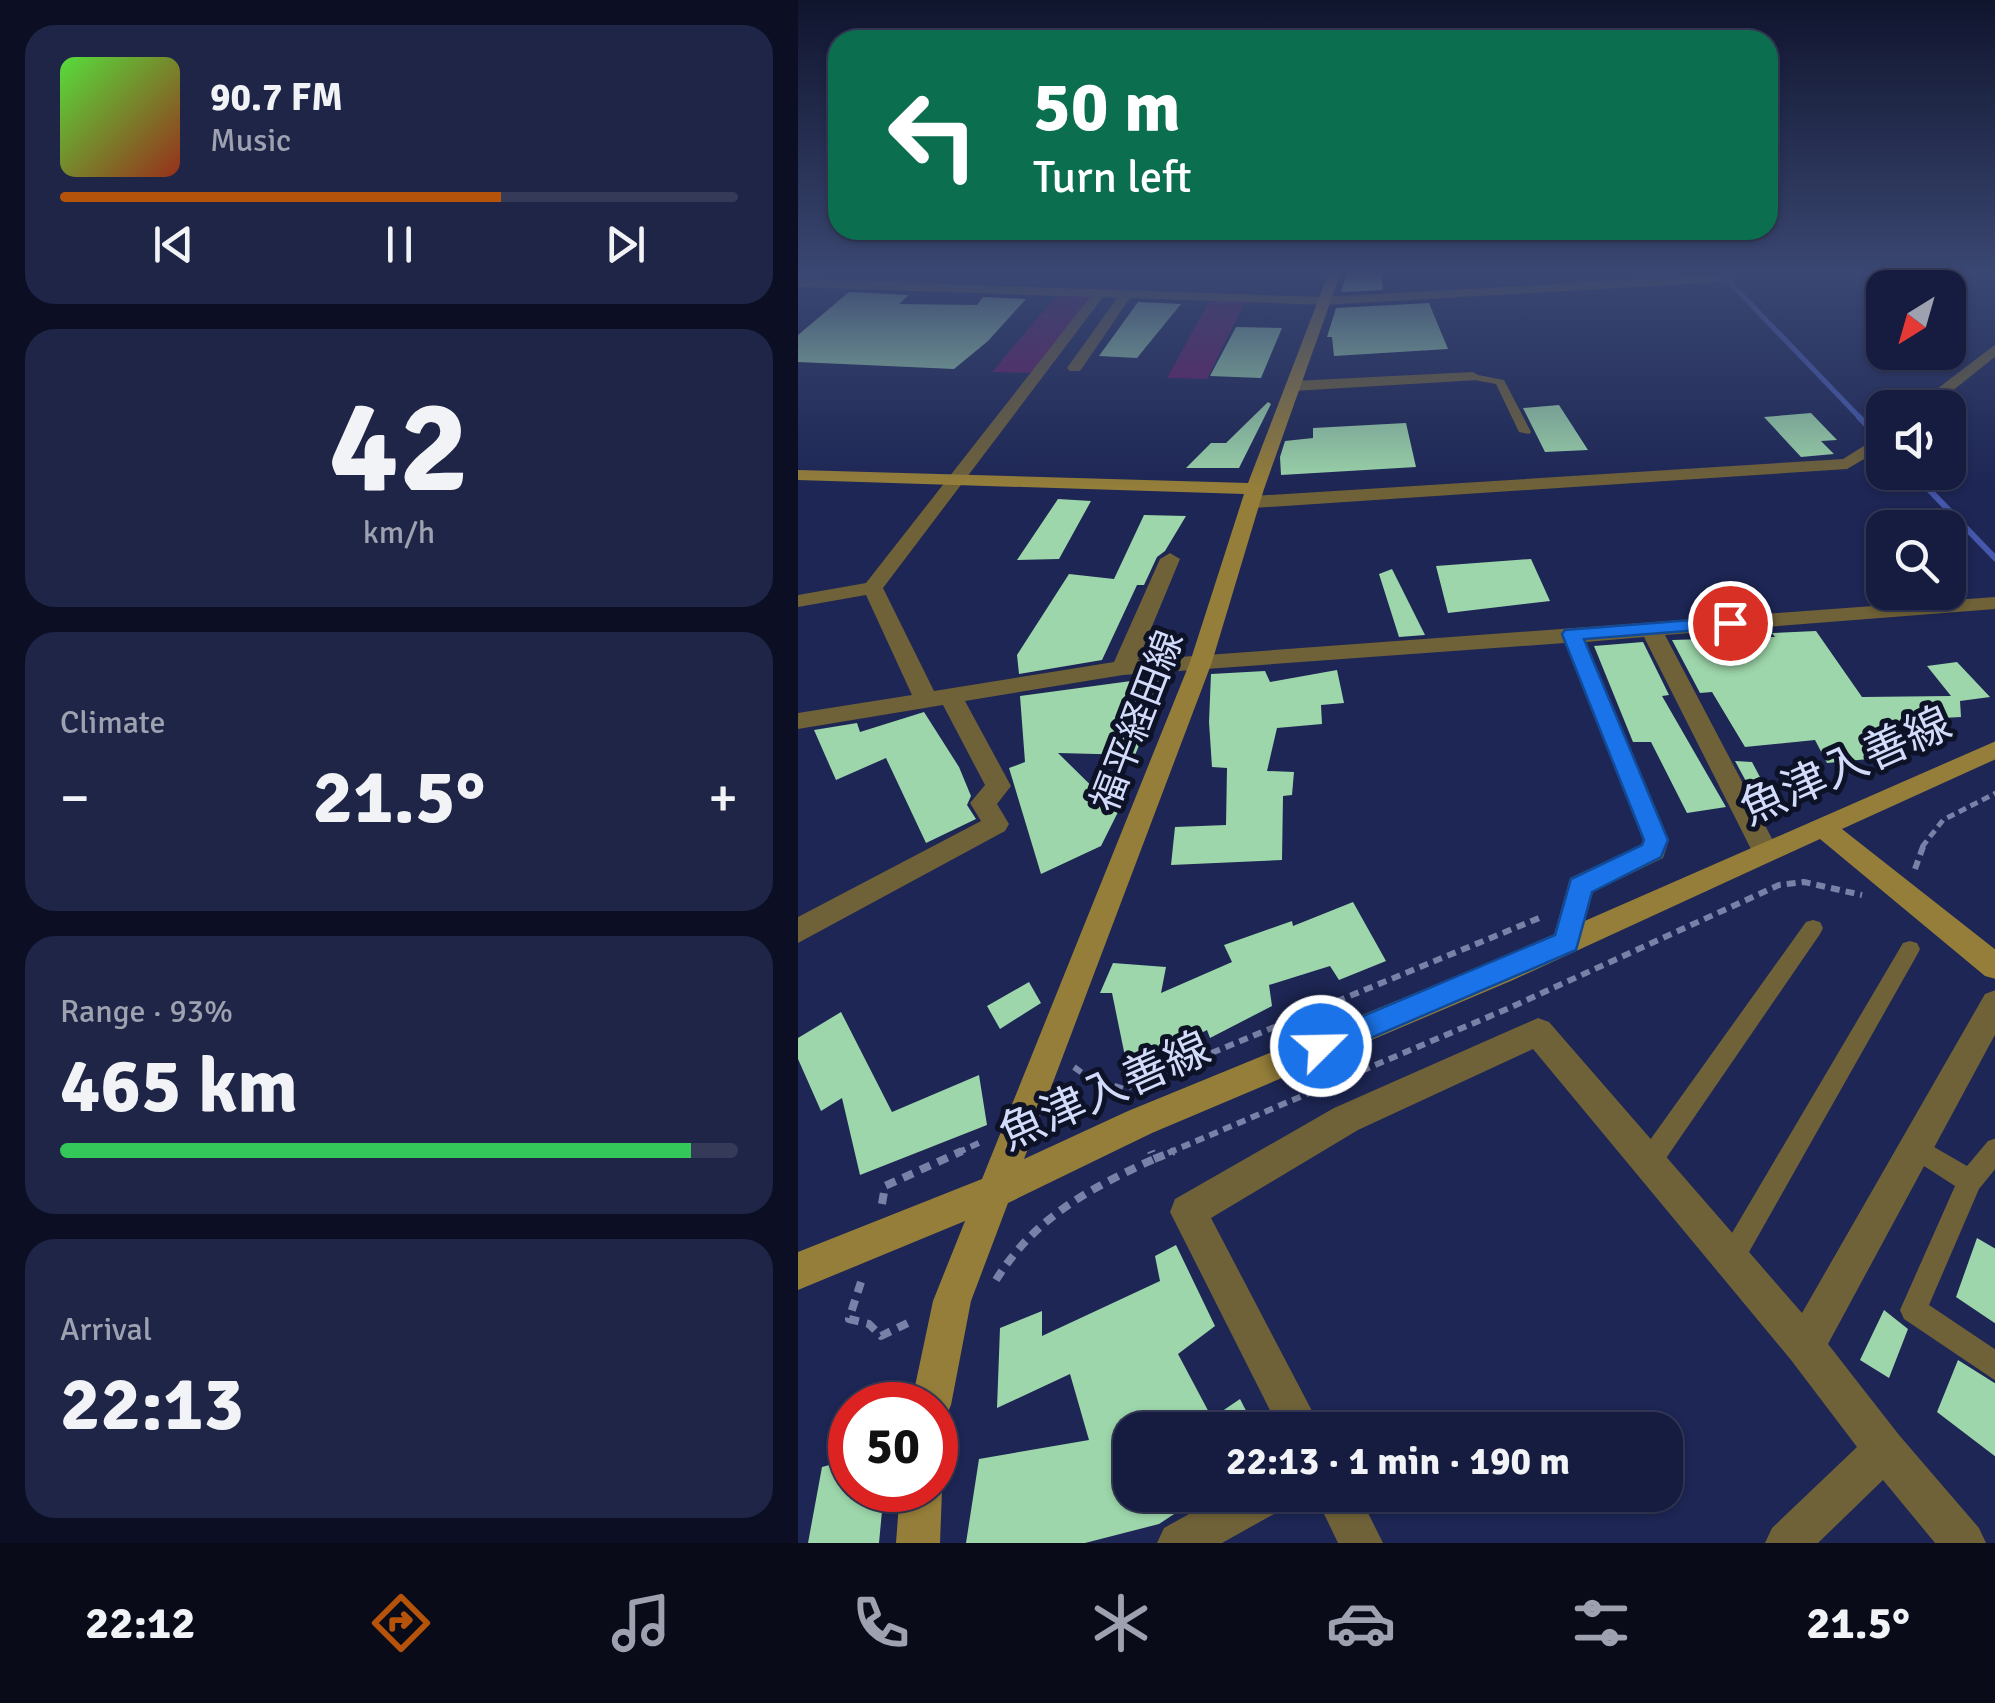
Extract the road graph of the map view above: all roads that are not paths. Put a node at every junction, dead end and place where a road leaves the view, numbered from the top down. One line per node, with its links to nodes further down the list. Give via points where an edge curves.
1 (1061, 344): 12 (street)
2 (1092, 344): 5 (street)
3 (1308, 344): 7 (main road, 福平経田線)
4 (1996, 348): 8 (street)
5 (1075, 368)
6 (1474, 377): 7 (street); 9 (lane, via 1500,382)
7 (1293, 386): 13 (main road, 福平経田線)
8 (1943, 390)
9 (1524, 432)
10 (1866, 454): 13 (street, via 1846,464)
11 (798, 475): 12 (main road)
12 (959, 480): 13 (main road); 15 (street)
13 (1254, 496): 20 (main road, 福平経田線)
14 (1170, 559): 21 (street)
15 (872, 588): 16 (street); 22 (street)
16 (798, 601)
17 (1996, 603): 18 (street)
18 (1650, 628): 19 (street); 26 (street)
19 (1572, 634): 20 (street); 29 (street, via 1656,840 1652,851 1580,886)
20 (1201, 662): 21 (street); 37 (main road, 福平経田線)
21 (1123, 668): 22 (street)
22 (938, 698): 23 (street); 28 (street, via 998,786 983,803 996,824)
23 (798, 721)
24 (1996, 749): 25 (main road, 魚津入善線)
25 (1822, 827): 26 (main road, 魚津入善線); 31 (main road)
26 (1766, 852): 29 (main road, 魚津入善線)
27 (1813, 928): 35 (lane)
28 (798, 931)
29 (1567, 942): 37 (main road, 魚津入善線, via 1140,1122)
30 (1910, 950): 38 (lane)
31 (1996, 967)
32 (1996, 1003): 33 (street)
33 (1915, 1148): 36 (lane); 40 (street)
34 (1996, 1150): 36 (lane)
35 (1649, 1162): 38 (street); 43 (street, via 1538,1032 1346,1120 1188,1212)
36 (1970, 1181): 41 (lane, via 1913,1310)
37 (995, 1192): 39 (main road, 魚津入善線); 42 (main road, 福平経田線, via 952,1301)
38 (1731, 1260): 40 (street)
39 (798, 1271)
40 (1805, 1346): 44 (street)
41 (1996, 1367)
42 (935, 1382)
43 (1293, 1412)
44 (1884, 1450): 51 (street); 52 (street)
45 (920, 1512): 48 (main road)
46 (1235, 1512): 49 (street)
47 (1345, 1512): 50 (street)
48 (918, 1543)
49 (1178, 1543)
50 (1361, 1543)
51 (1788, 1543)
52 (1964, 1543)

